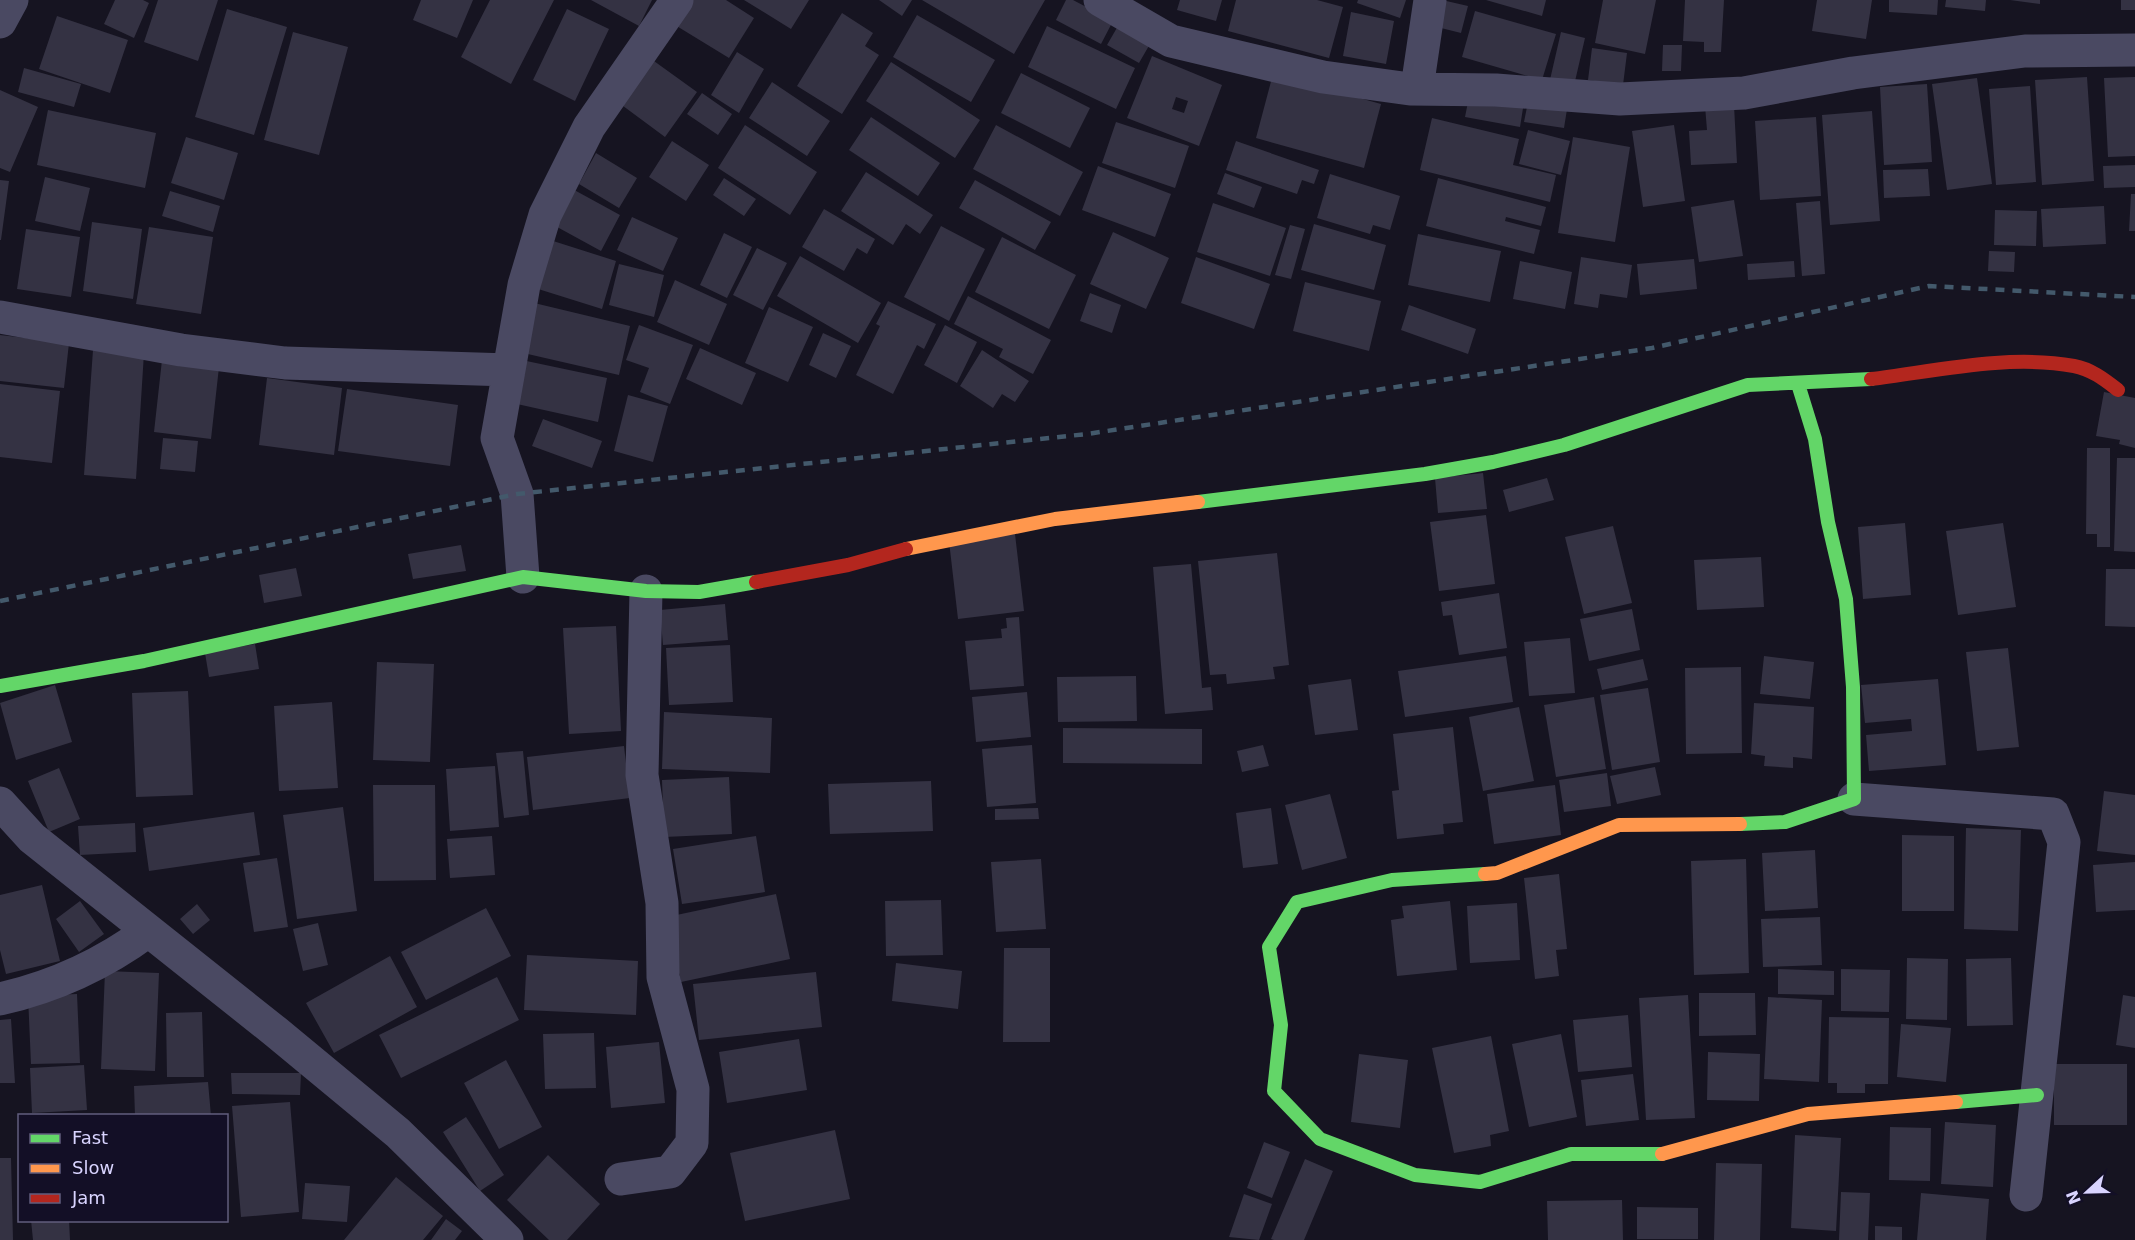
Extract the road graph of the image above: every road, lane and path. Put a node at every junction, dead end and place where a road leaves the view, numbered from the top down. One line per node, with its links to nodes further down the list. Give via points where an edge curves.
1 (12, 0): 5 (street)
2 (677, 0): 9 (street, via 589,127 545,214 524,285)
3 (1100, 0): 7 (street, via 1171,41 1323,78)
4 (1430, 0): 7 (street)
5 (0, 22)
6 (2135, 50): 7 (street, via 2025,51 1853,73 1744,93 1620,99)
7 (1417, 88)
8 (0, 317): 9 (street, via 181,350 285,363)
9 (509, 370): 12 (street, via 497,438 517,494)
10 (1798, 384): 11 (street, via 2012,362 2075,366 2102,377); 13 (street, via 1748,385 1564,445 1493,462 1425,474 1055,519 931,542 848,565 699,592); 15 (street, via 1815,439 1828,522 1846,599 1853,687)
11 (2118, 390)
12 (523, 577): 13 (street); 14 (street, via 144,661)
13 (646, 591): 20 (street, via 642,775 662,903 663,977 693,1089 692,1143 670,1172)
14 (0, 686)
15 (1854, 799): 19 (street, via 2053,814 2064,842); 19 (street, via 1785,822 1619,825 1497,873 1392,880 1297,902 1269,947 1281,1025 1274,1091 1320,1139 1415,1174 1480,1182 1571,1154 1659,1155 1808,1114)
16 (0, 803): 17 (street, via 32,838)
17 (148, 931): 18 (street, via 116,955); 22 (street, via 398,1133)
18 (0, 999)
19 (2037, 1095): 21 (street)
20 (621, 1179)
21 (2026, 1195)
22 (507, 1240)

